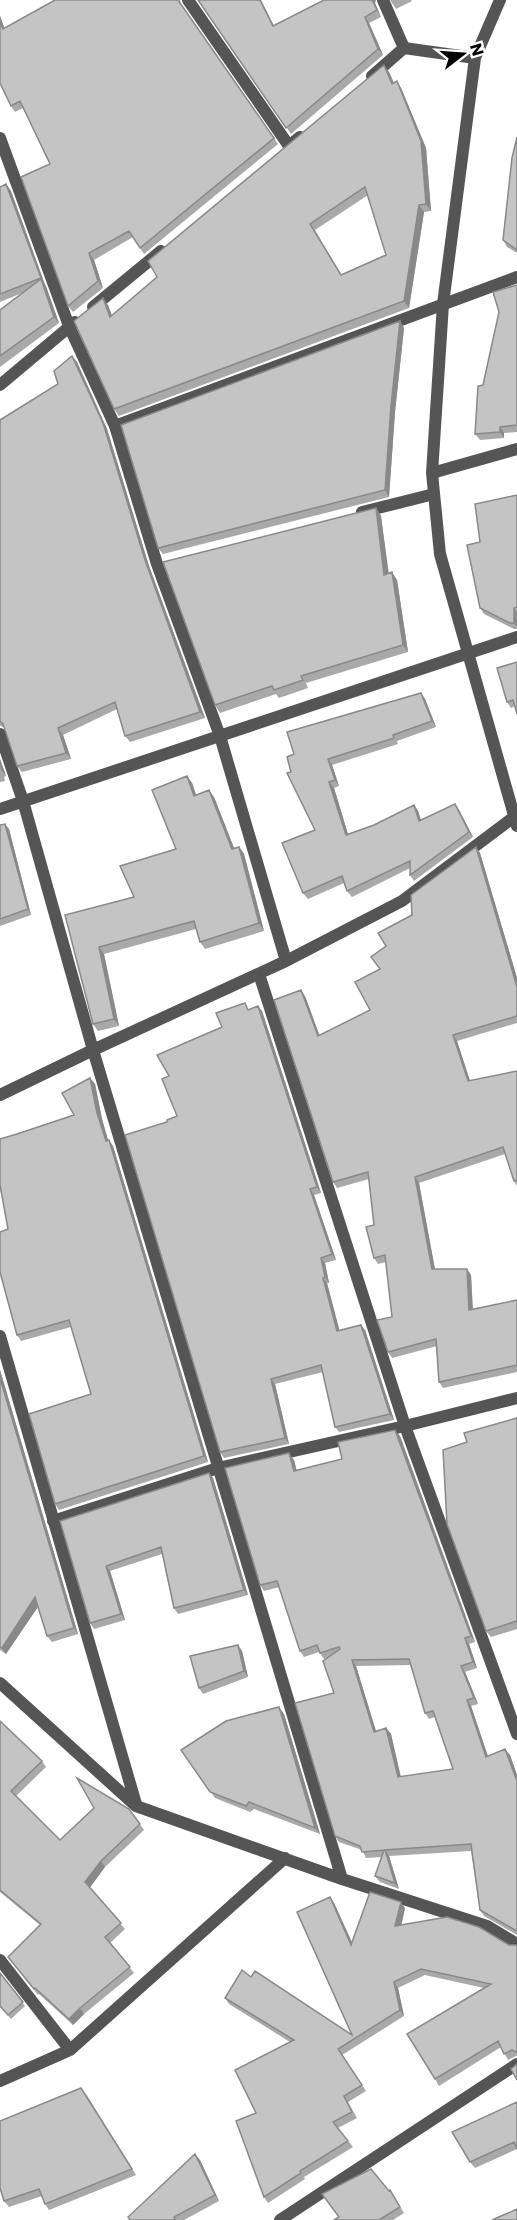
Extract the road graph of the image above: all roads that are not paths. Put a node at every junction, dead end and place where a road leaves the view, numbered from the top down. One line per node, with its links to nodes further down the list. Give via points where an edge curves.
1 (188, 0): 7 (street, via 285,150)
2 (383, 0): 4 (street)
3 (500, 0): 5 (street)
4 (404, 48): 5 (street); 6 (street)
5 (476, 58): 11 (street)
6 (360, 86)
7 (307, 131)
8 (0, 138): 12 (street)
9 (170, 244): 12 (street)
10 (517, 277): 11 (street)
11 (443, 304): 14 (street); 16 (street)
12 (69, 326): 13 (street); 14 (street)
13 (0, 385)
14 (115, 426): 22 (street)
15 (517, 449): 16 (street)
16 (432, 473): 17 (street)
17 (434, 494): 18 (street); 20 (street, via 440,554)
18 (353, 515)
19 (517, 637): 20 (street)
20 (468, 653): 22 (street); 25 (street)
21 (0, 734): 23 (street)
22 (220, 736): 23 (street); 26 (street)
23 (23, 801): 24 (street); 28 (street)
24 (0, 809)
25 (516, 821): 26 (street, via 402,901)
26 (286, 961): 27 (street)
27 (259, 974): 28 (street); 32 (street)
28 (93, 1050): 29 (street); 33 (street)
29 (0, 1095)
30 (0, 1336): 34 (street)
31 (517, 1398): 32 (street)
32 (405, 1426): 33 (street); 36 (street)
33 (218, 1468): 34 (street); 39 (street)
34 (53, 1521): 37 (street)
35 (0, 1683): 37 (street)
36 (517, 1734)
37 (136, 1806): 38 (street)
38 (285, 1858): 39 (street); 42 (street)
39 (342, 1879): 40 (street, via 487,1926)
40 (517, 1944)
41 (0, 1960): 42 (street)
42 (70, 2050): 44 (street)
43 (517, 2064): 45 (street)
44 (0, 2081)
45 (280, 2220)

